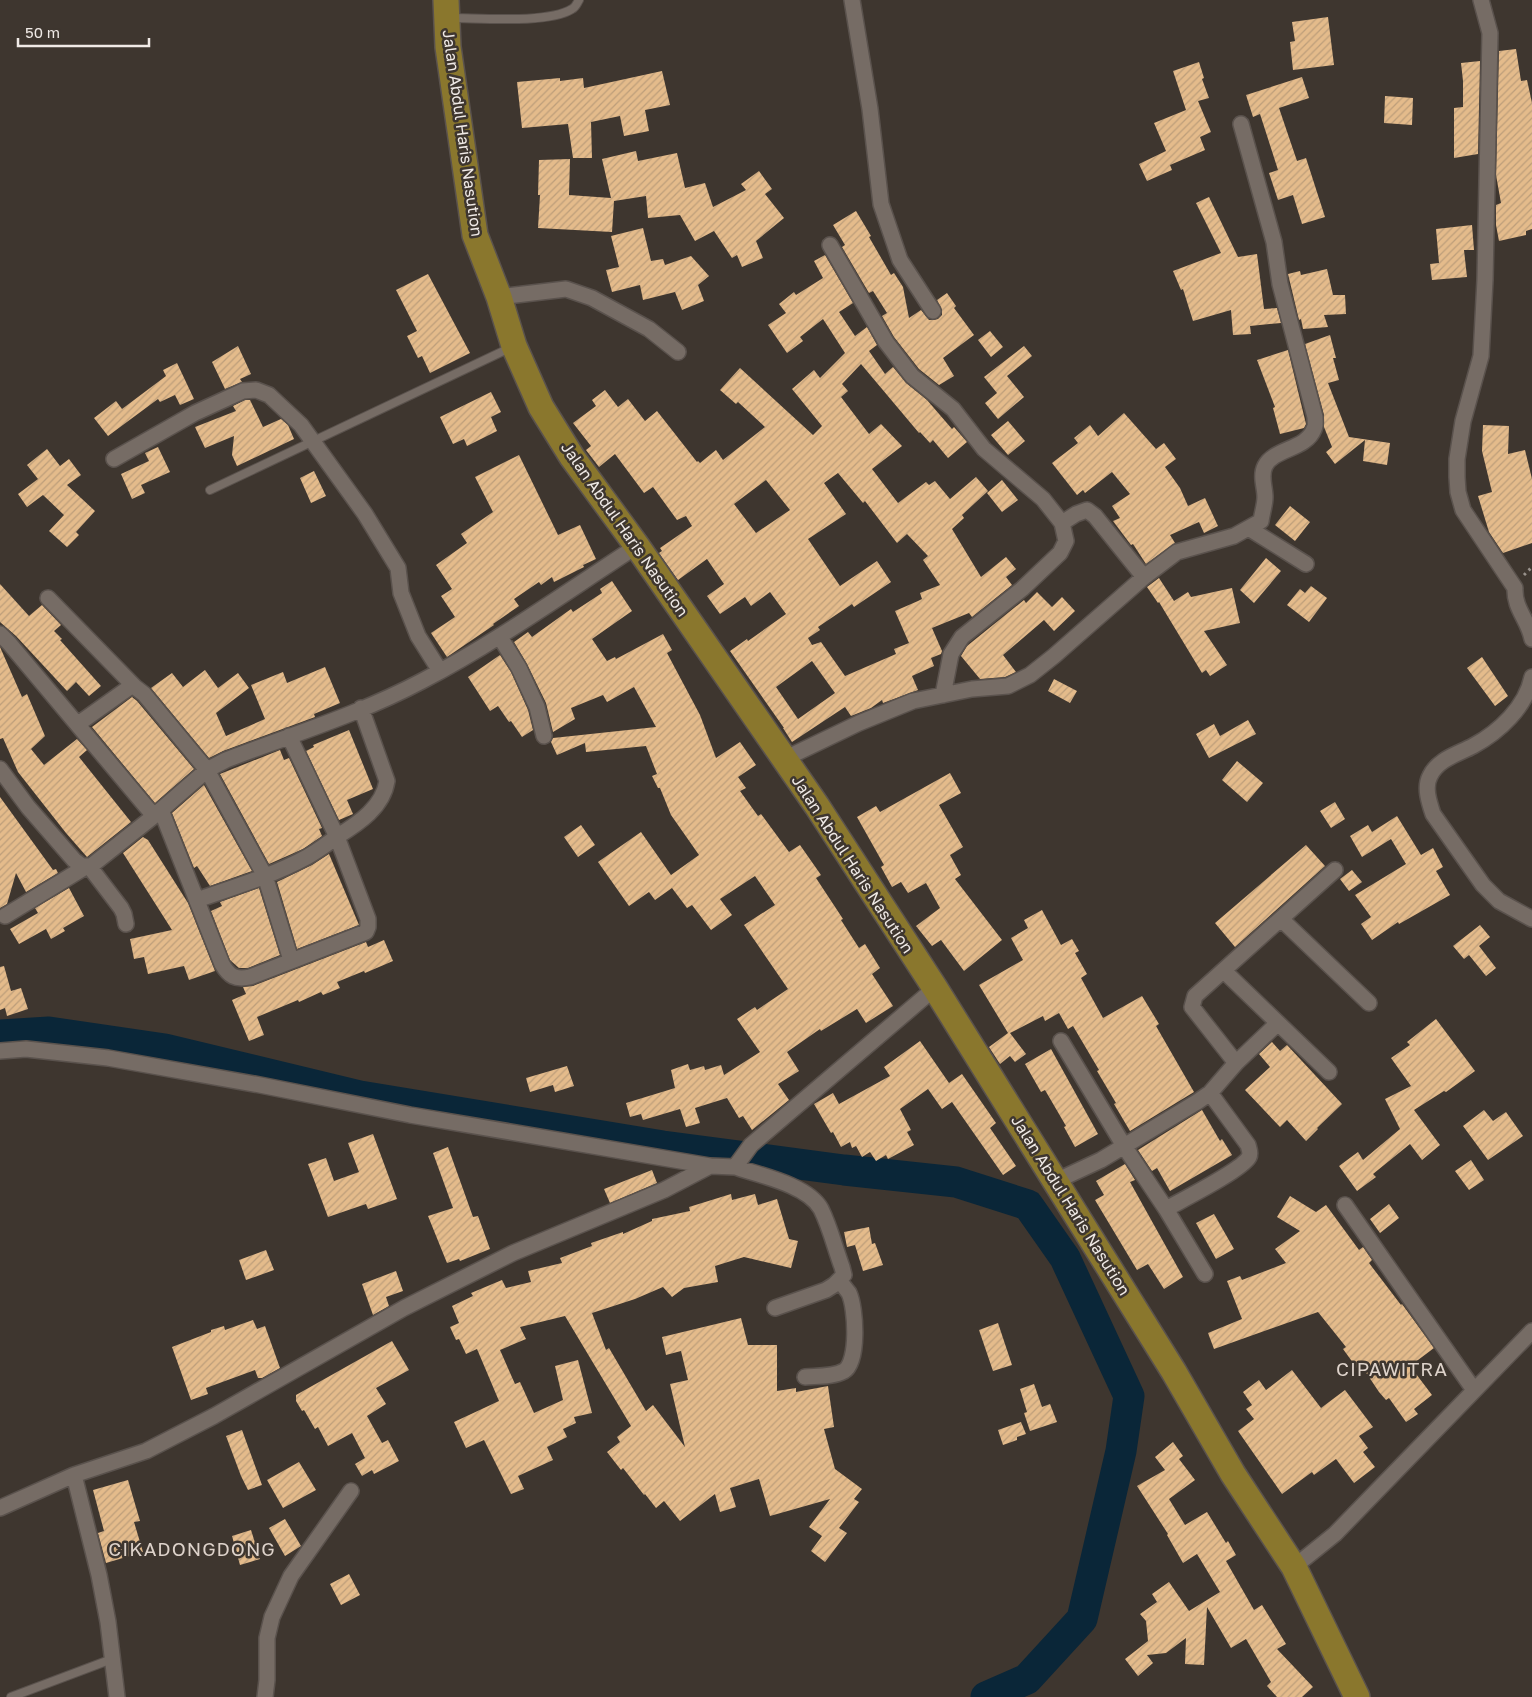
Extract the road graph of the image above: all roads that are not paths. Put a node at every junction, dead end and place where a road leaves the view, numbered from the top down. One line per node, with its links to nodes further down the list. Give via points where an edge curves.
1 (579, 0): 4 (lane, via 574,8 563,14 540,18)
2 (852, 0): 8 (street, via 881,204 900,260)
3 (1481, 0): 22 (street, via 1490,33 1485,280 1481,356 1463,421 1457,459 1458,492 1463,510 1515,588 1514,599)
4 (446, 9): 7 (main road, Jalan Abdul Haris Nasution, via 448,47 475,235)
5 (1241, 124): 15 (street, via 1274,242 1280,284 1315,417 1315,428 1299,445 1270,459 1264,467 1265,496 1261,521)
6 (830, 245): 14 (street, via 886,342 912,376 953,409 984,449 1043,499)
7 (499, 297): 9 (main road, Jalan Abdul Haris Nasution); 10 (street, via 566,289 592,298 641,325)
8 (933, 311)
9 (514, 346): 11 (lane); 16 (main road, Jalan Abdul Haris Nasution, via 546,415 572,457)
10 (678, 352)
11 (312, 441): 12 (street, via 269,395 256,390 243,391 195,413); 13 (lane); 23 (street, via 365,514 398,568 401,593 418,636)
12 (114, 459)
13 (210, 490)
14 (1062, 523): 18 (street, via 1087,510); 26 (street, via 1066,541 1060,553 1022,589 962,636 951,654)
15 (1250, 529): 17 (street); 18 (street, via 1178,552)
16 (637, 546): 21 (street); 31 (main road, Jalan Abdul Haris Nasution)
17 (1306, 564)
18 (1144, 577): 26 (street, via 1030,675 1008,686)
19 (48, 598): 25 (street)
20 (0, 634): 28 (street)
21 (500, 637): 23 (street); 30 (street, via 520,668 537,707)
22 (1532, 638)
23 (440, 671): 27 (street)
24 (1532, 678): 42 (street, via 1521,702 1504,725 1474,746 1442,761 1429,777 1428,801 1433,814 1483,885 1499,901)
25 (135, 687): 28 (street, via 121,692); 32 (street)
26 (943, 695): 31 (street, via 914,701 859,723)
27 (361, 708): 29 (street); 35 (street, via 387,780 385,790 371,811)
28 (78, 724): 34 (street)
29 (289, 736): 32 (street); 35 (street)
30 (544, 736)
31 (784, 759): 46 (main road, Jalan Abdul Haris Nasution)
32 (206, 770): 34 (street); 38 (street)
33 (3, 779): 36 (street, via 74,860 79,865)
34 (158, 813): 36 (street); 39 (street)
35 (337, 837): 38 (street, via 308,856); 44 (street, via 368,919 366,932)
36 (88, 866): 40 (street); 43 (street, via 121,908)
37 (1334, 870): 41 (street)
38 (265, 876): 39 (street); 44 (street)
39 (197, 900): 44 (street, via 227,973 235,978 250,978)
40 (5, 916)
41 (1281, 919): 45 (street); 47 (street)
42 (1532, 919)
43 (126, 924)
44 (291, 960)
45 (1224, 971): 48 (street); 51 (street, via 1195,996 1192,1007)
46 (935, 988): 55 (street, via 751,1145); 57 (main road, Jalan Abdul Haris Nasution)
47 (1369, 1003)
48 (1278, 1023): 51 (street); 52 (street)
49 (1061, 1041): 54 (street)
50 (0, 1051): 56 (street, via 26,1049 108,1058 410,1116)
51 (1236, 1063): 53 (street)
52 (1330, 1072)
53 (1210, 1093): 54 (street); 59 (street, via 1248,1145 1250,1154 1235,1170)
54 (1124, 1146): 57 (street); 59 (street)
55 (737, 1164): 56 (street); 61 (street, via 793,1187 813,1199 820,1208 842,1267 844,1275)
56 (710, 1166): 66 (street, via 664,1190 513,1253 404,1308 146,1451)
57 (1056, 1181): 69 (main road, Jalan Abdul Haris Nasution, via 1233,1474)
58 (1344, 1205): 65 (street)
59 (1166, 1209): 60 (street)
60 (1205, 1274)
61 (839, 1280): 62 (street, via 826,1290); 64 (street, via 854,1309 851,1365 834,1374)
62 (775, 1308)
63 (1532, 1331): 65 (street)
64 (805, 1376)
65 (1474, 1390): 69 (street, via 1335,1534)
66 (74, 1474): 68 (street); 70 (street, via 99,1575)
67 (352, 1491): 73 (street, via 292,1576 272,1617 267,1638)
68 (0, 1508)
69 (1294, 1567): 74 (main road, Jalan Abdul Haris Nasution)
70 (112, 1659): 71 (lane); 72 (street)
71 (11, 1697)
72 (117, 1697)
73 (265, 1697)
74 (1357, 1697)

